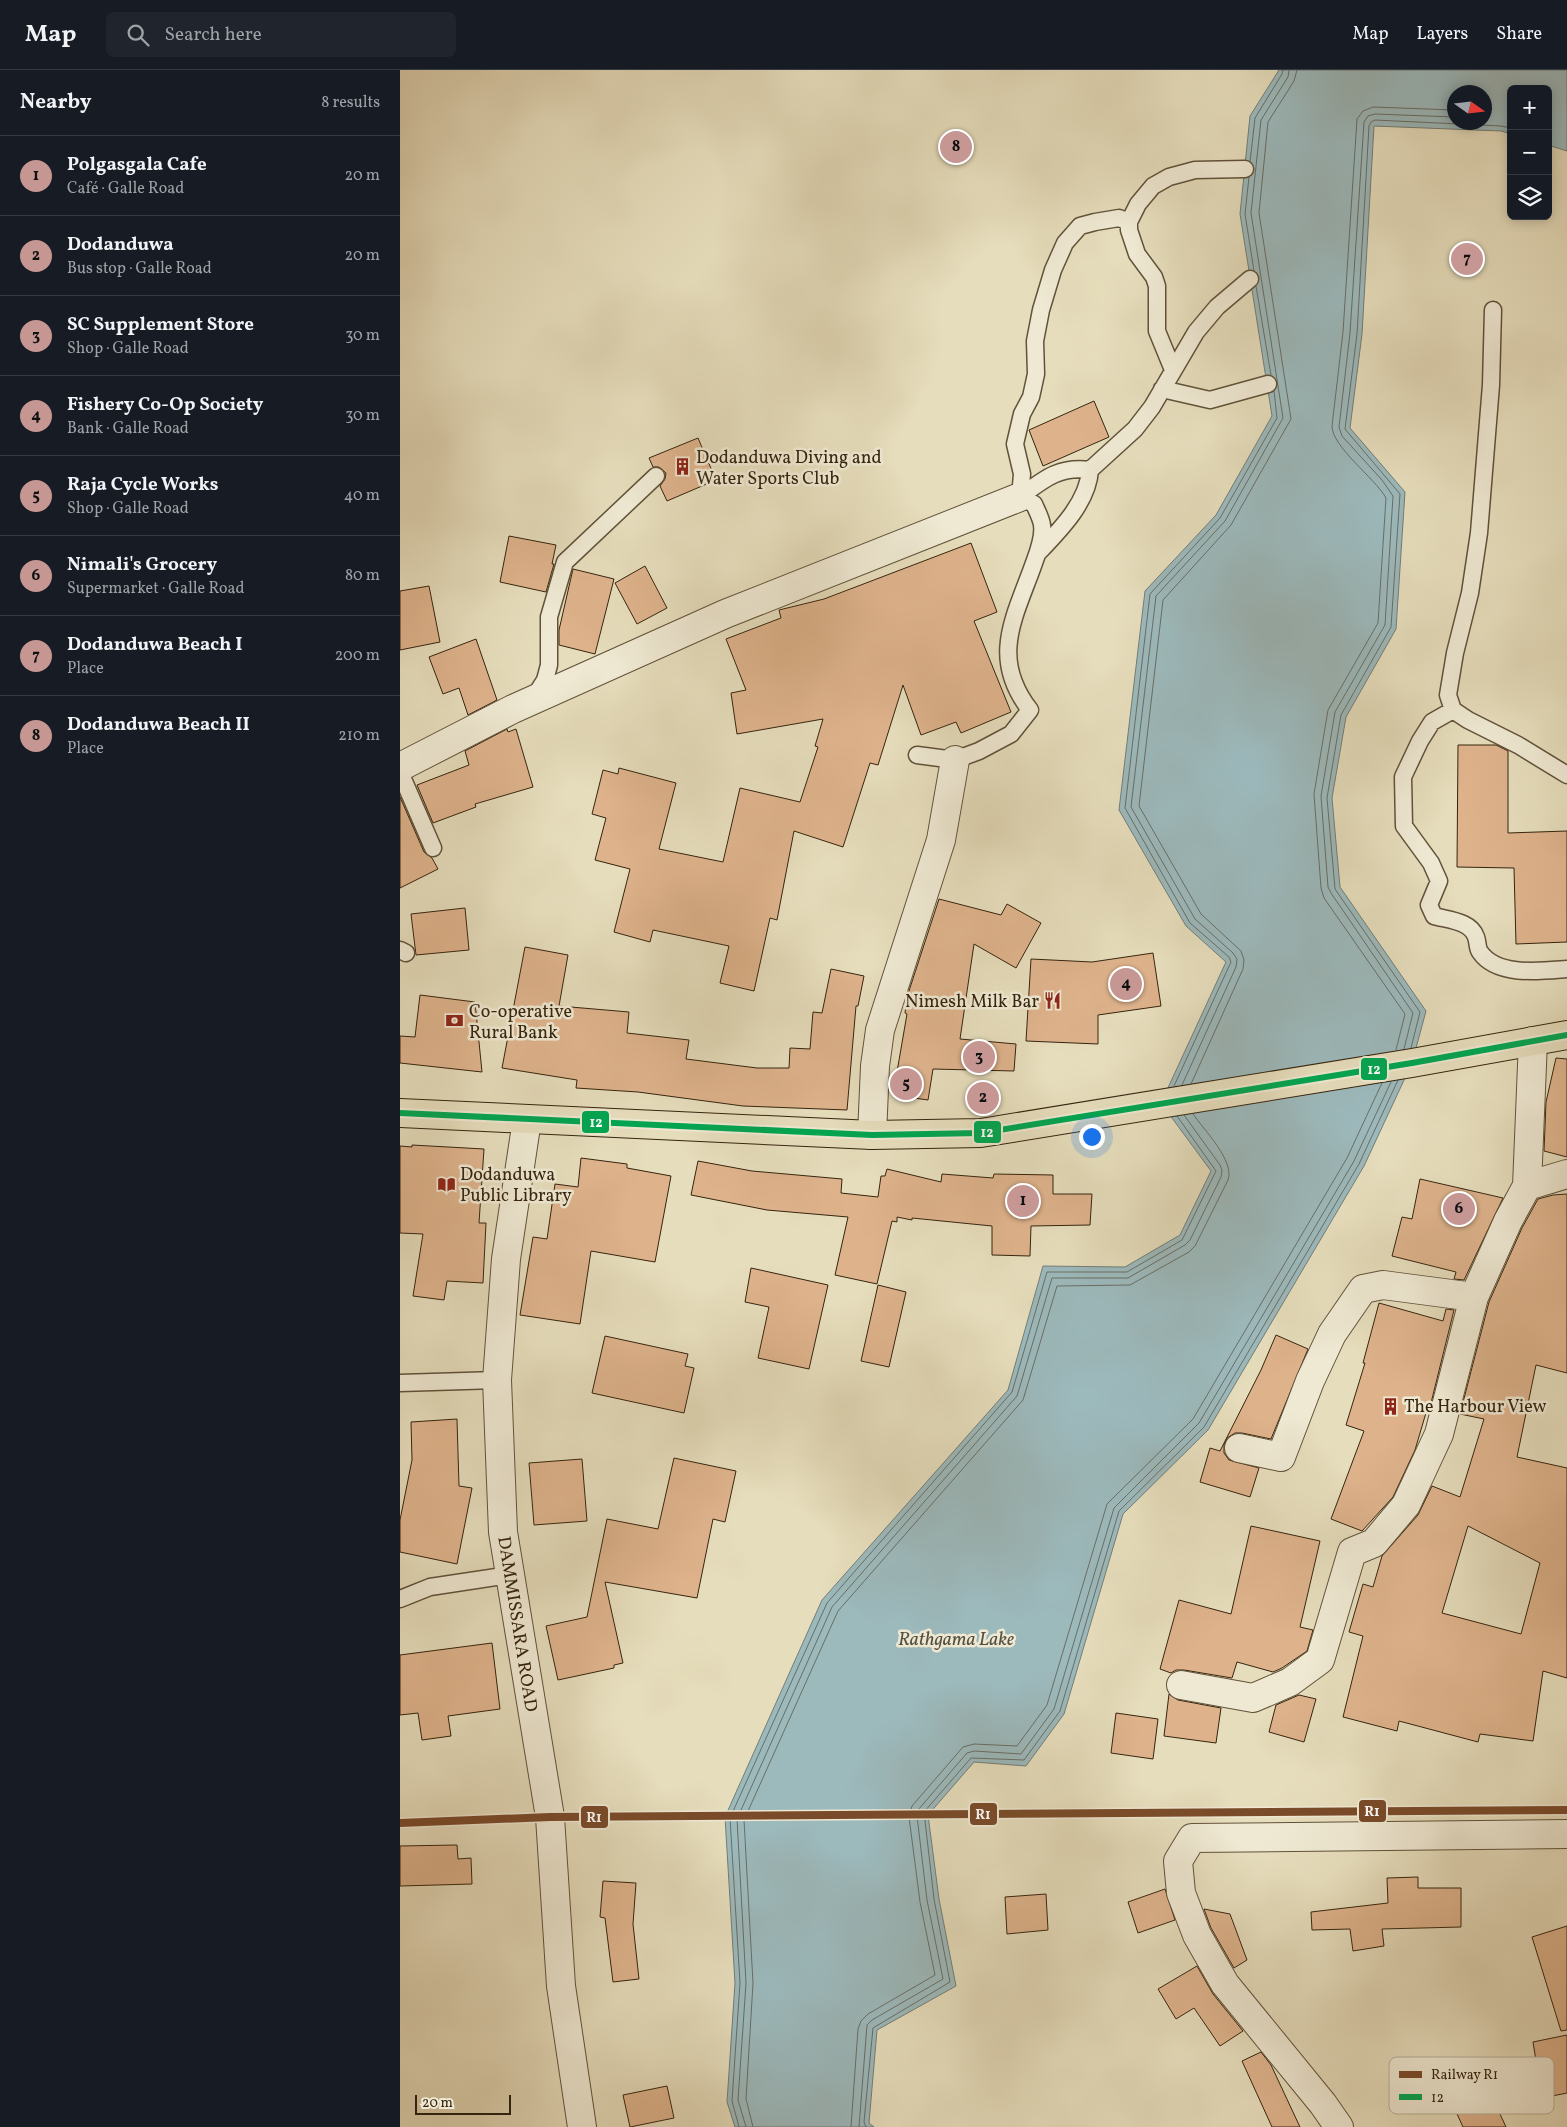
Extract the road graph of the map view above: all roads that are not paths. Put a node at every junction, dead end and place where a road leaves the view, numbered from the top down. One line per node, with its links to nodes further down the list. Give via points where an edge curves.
1 (1245, 169): 2 (lane, via 1195,170 1169,177 1153,186)
2 (1129, 222): 5 (lane, via 1137,254 1157,286 1157,331); 10 (lane, via 1119,218 1080,226 1065,243 1053,270 1035,341 1036,374 1031,397 1022,414 1015,444 1022,474)
3 (1250, 279): 5 (lane, via 1217,307 1196,332)
4 (1493, 310): 13 (lane, via 1491,385 1479,532 1470,593 1448,695)
5 (1173, 370): 7 (lane)
6 (1268, 384): 7 (lane, via 1210,400)
7 (1162, 389): 8 (lane, via 1135,429)
8 (1090, 470): 10 (lane, via 1074,468 1050,475); 11 (lane, via 1080,502)
9 (656, 476): 12 (lane, via 565,562 549,617 549,665 545,680)
10 (1020, 497): 11 (lane, via 1034,504 1043,526); 12 (street, via 725,614)
11 (1036, 555): 15 (lane, via 1013,618 1007,648 1011,674 1020,697 1030,710 1011,734)
12 (532, 701): 16 (street)
13 (1453, 710): 18 (lane); 20 (lane, via 1432,722 1403,777 1404,826 1431,863 1439,881 1429,905 1434,916 1467,925 1476,936 1479,951 1493,964 1524,972)
14 (917, 755): 15 (lane)
15 (955, 760): 25 (street, via 941,840 880,1030)
16 (400, 767)
17 (400, 772): 19 (lane)
18 (1567, 775)
19 (433, 848)
20 (1567, 969)
21 (1567, 1034): 22 (highway)
22 (1533, 1041): 25 (highway, via 981,1133); 27 (street)
23 (400, 1113): 24 (highway)
24 (527, 1120): 25 (highway); 29 (street, DAMMISSARA ROAD, via 506,1259)
25 (872, 1135)
26 (1567, 1174): 27 (street)
27 (1527, 1186): 28 (street)
28 (1474, 1297): 31 (street, via 1382,1285 1363,1288 1332,1334 1281,1457); 34 (street, via 1439,1434 1406,1505 1374,1543 1352,1552 1320,1660 1290,1682 1253,1698)
29 (497, 1380): 30 (lane); 32 (street, DAMMISSARA ROAD, via 503,1532)
30 (400, 1384)
31 (1239, 1448)
32 (510, 1575): 33 (lane, via 430,1586); 36 (street, DAMMISSARA ROAD, via 550,1817 561,1986)
33 (400, 1599)
34 (1181, 1685)
35 (1567, 1834): 37 (street, via 1192,1838 1178,1861 1181,1893 1197,1935 1225,1984)
36 (582, 2127)
37 (1339, 2127)

